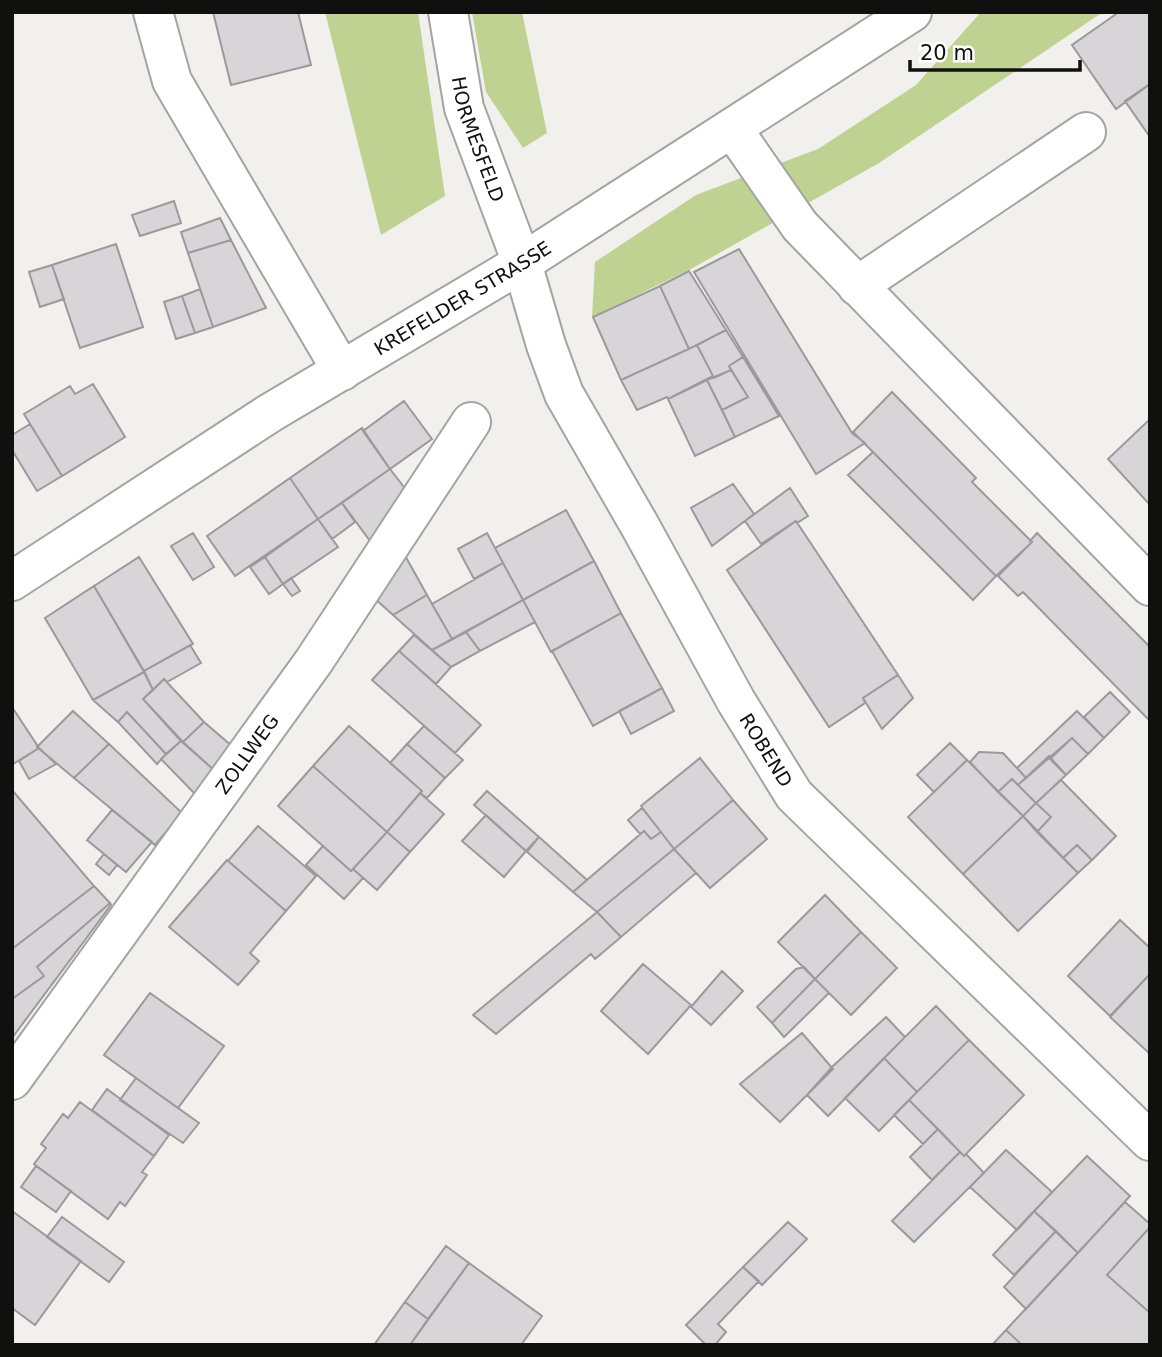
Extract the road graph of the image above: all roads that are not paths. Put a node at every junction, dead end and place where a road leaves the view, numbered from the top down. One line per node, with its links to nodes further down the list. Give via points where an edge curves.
1 (153, 12): 8 (street, via 172,82)
2 (448, 12): 6 (street, HORMESFELD, via 464,108)
3 (912, 12): 4 (street, KREFELDER STRASSE)
4 (732, 128): 6 (street, KREFELDER STRASSE); 7 (street, via 800,226)
5 (1086, 132): 7 (street)
6 (522, 263): 8 (street, KREFELDER STRASSE); 13 (street, ROBEND, via 564,394 736,701 794,795)
7 (857, 286): 11 (street)
8 (342, 370): 10 (street, KREFELDER STRASSE)
9 (471, 422): 12 (street, ZOLLWEG, via 314,662)
10 (12, 581)
11 (1150, 586)
12 (12, 1080)
13 (1150, 1141)

